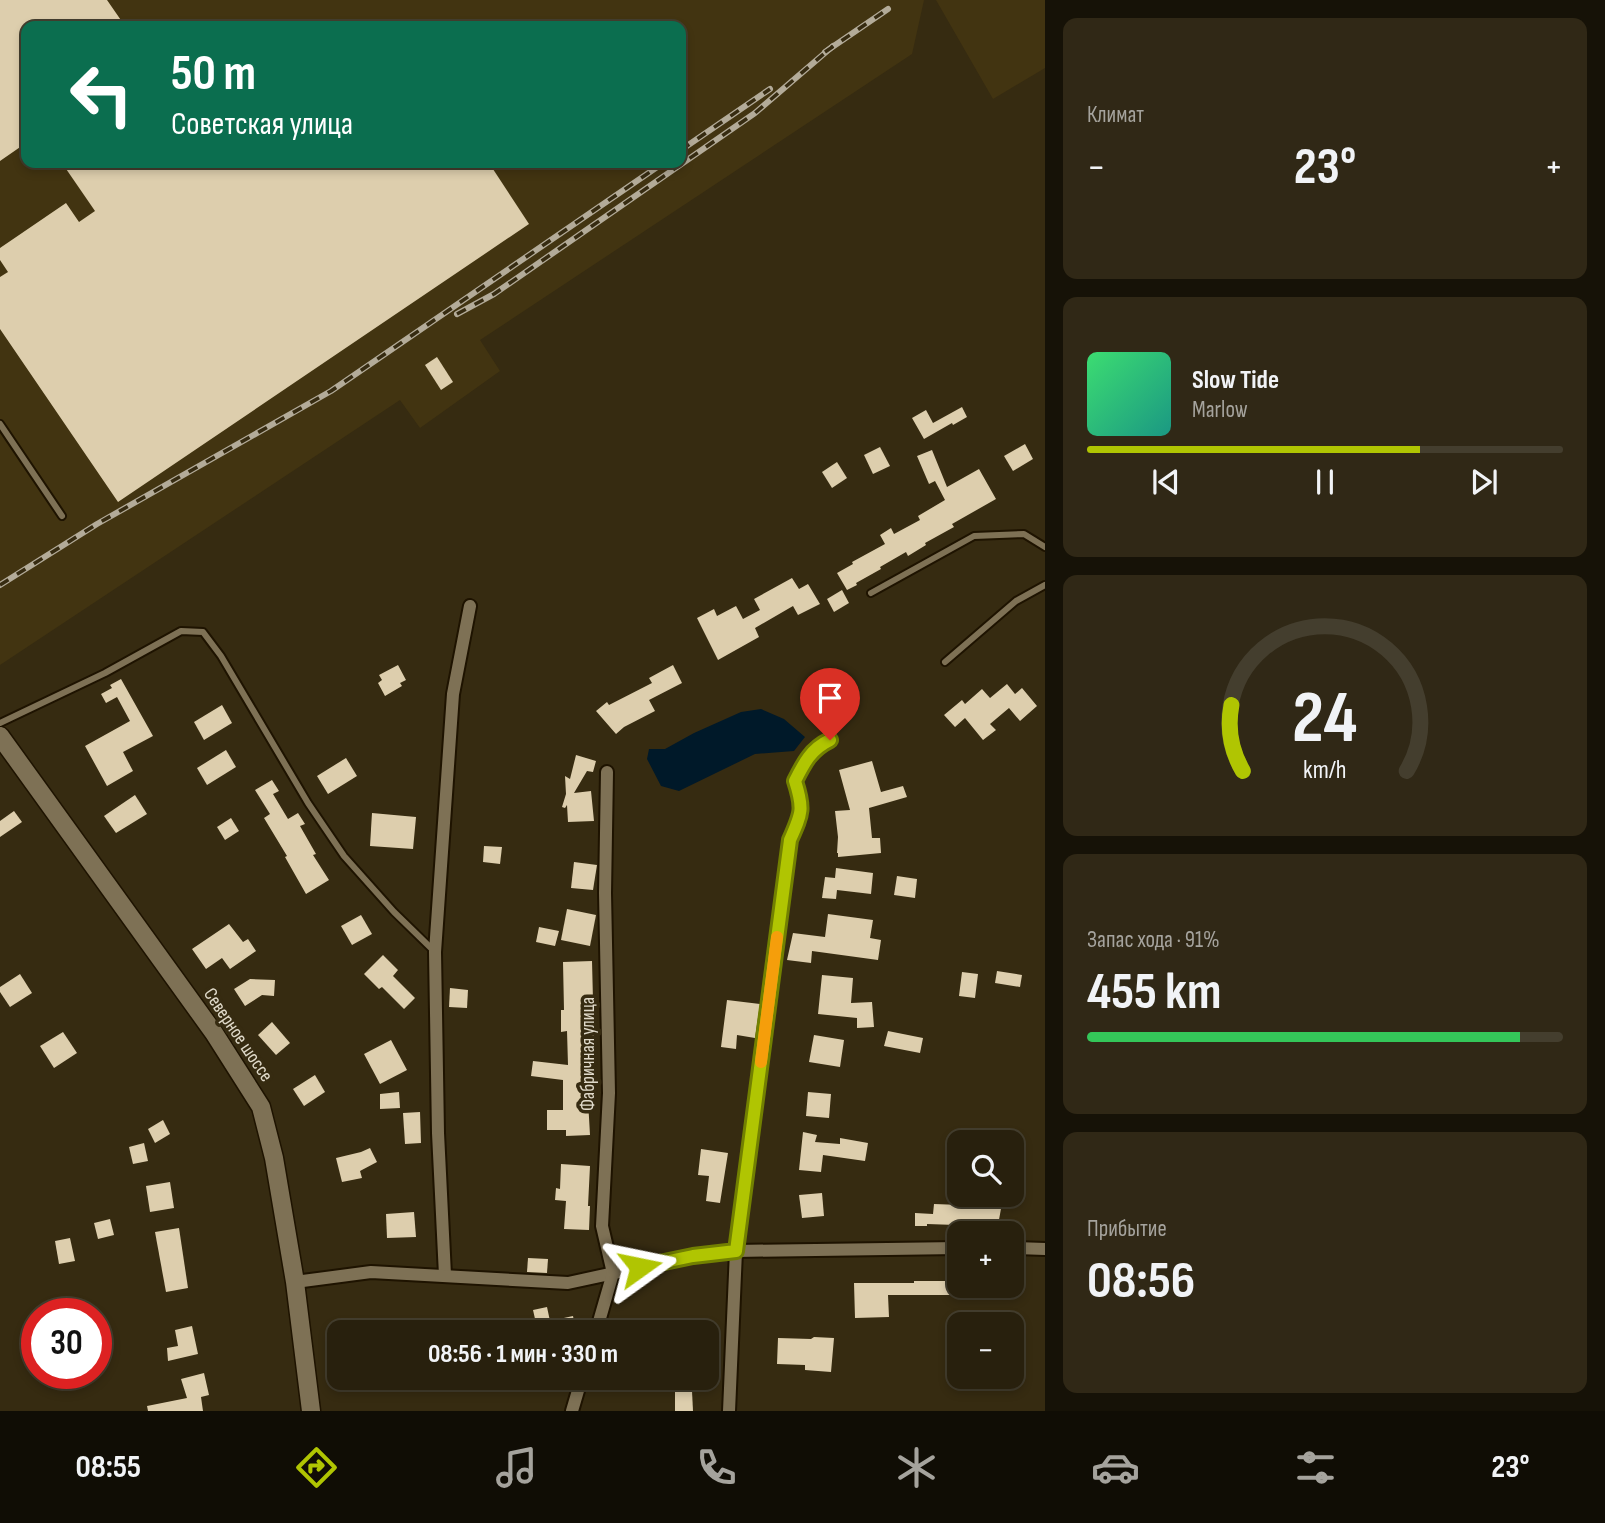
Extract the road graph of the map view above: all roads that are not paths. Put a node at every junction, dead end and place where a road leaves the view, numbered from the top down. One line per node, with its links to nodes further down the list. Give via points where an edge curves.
1 (0, 424): 2 (lane)
2 (62, 516)
3 (1045, 547): 5 (lane, via 1024,534 974,536)
4 (1045, 585): 7 (lane, via 1016,601)
5 (872, 593)
6 (470, 606): 12 (street, via 453,694)
7 (945, 662)
8 (0, 723): 12 (lane, via 181,631 203,632 344,856)
9 (0, 736): 19 (main road, Северное шоссе, via 214,1033 261,1107)
10 (830, 740): 16 (street, via 817,747 795,781 802,802 790,840)
11 (607, 772): 17 (street, Фабричная улица, via 604,894 609,1093 602,1226)
12 (435, 952): 18 (street)
13 (947, 1248): 16 (street)
14 (1024, 1248): 15 (street)
15 (1045, 1249)
16 (736, 1251): 17 (street); 24 (street)
17 (613, 1273): 18 (street, via 568,1283); 20 (street, Фабричная улица)
18 (445, 1275): 19 (street, via 371,1272)
19 (295, 1282): 22 (main road, Северное шоссе)
20 (599, 1320)
21 (578, 1390): 23 (street)
22 (311, 1411)
23 (572, 1411)
24 (729, 1411)

